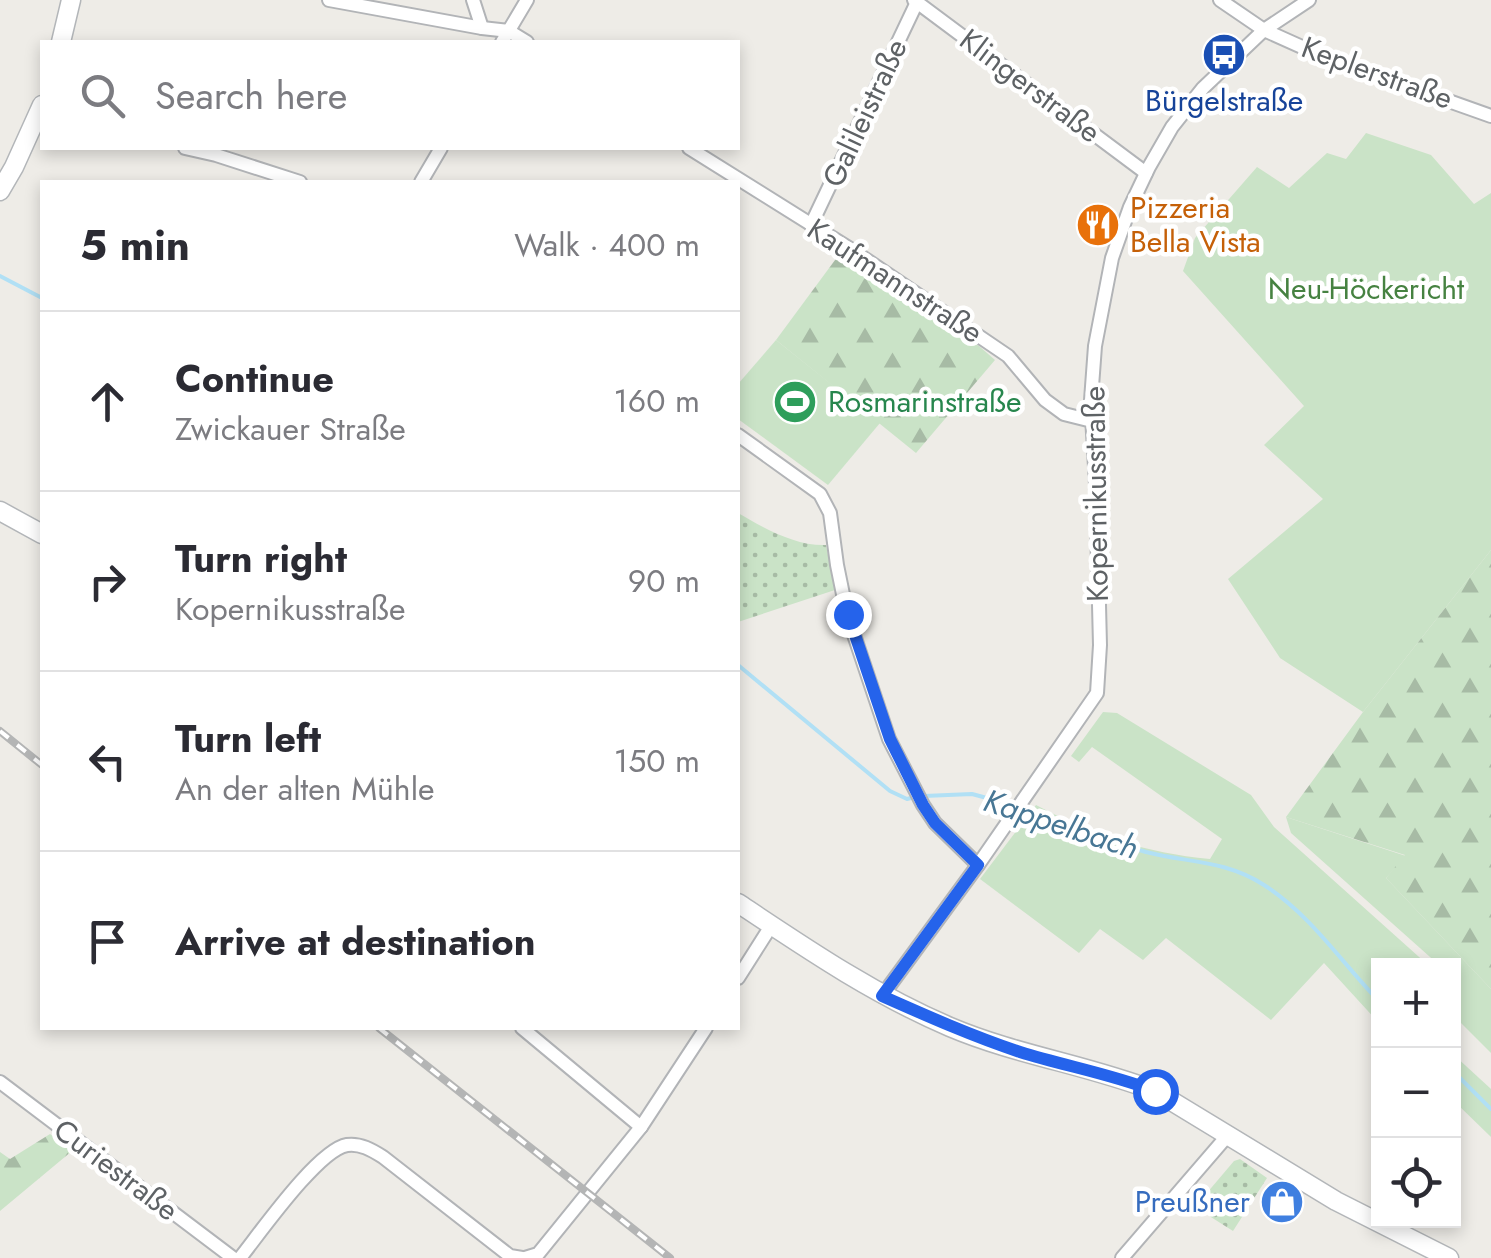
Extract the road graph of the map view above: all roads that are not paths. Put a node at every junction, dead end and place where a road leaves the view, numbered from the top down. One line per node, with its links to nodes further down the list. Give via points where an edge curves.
1 (71, 0): 11 (main road)
2 (330, 0): 8 (street)
3 (473, 0): 8 (street)
4 (527, 0): 10 (street)
5 (1220, 0): 9 (street)
6 (1309, 0): 9 (street, Kopernikusstraße)
7 (916, 1): 17 (street, Klingerstraße); 21 (street, Galileistraße)
8 (482, 28): 10 (street)
9 (1264, 30): 13 (street, Keplerstraße); 17 (street, Kopernikusstraße, via 1190,103)
10 (505, 37)
11 (61, 40)
12 (40, 109): 20 (main road)
13 (1491, 116)
14 (194, 150): 18 (street)
15 (440, 150): 19 (street)
16 (693, 150): 21 (street, Kaufmannstraße)
17 (1146, 173): 22 (street, Kopernikusstraße, via 1118,238 1102,304)
18 (294, 180)
19 (421, 180)
20 (0, 190)
21 (811, 225): 22 (street, Kaufmannstraße, via 1008,356 1064,414)
22 (1092, 421): 26 (street, Kopernikusstraße, via 1097,694)
23 (740, 436): 26 (street, via 820,494 858,650 890,739 935,823)
24 (0, 511): 25 (main road)
25 (40, 533)
26 (978, 865): 30 (street, Kopernikusstraße)
27 (740, 904): 28 (main road)
28 (772, 926): 29 (street); 30 (main road)
29 (740, 975)
30 (882, 996): 35 (main road, via 952,1028 1155,1091)
31 (524, 1030): 34 (street)
32 (705, 1030): 34 (street)
33 (0, 1082): 36 (street, Curiestraße)
34 (640, 1128): 37 (street, via 538,1254)
35 (1228, 1136): 38 (street); 39 (main road)
36 (236, 1258): 37 (street, via 322,1159 356,1145 383,1157 510,1256)
37 (524, 1258)
38 (1122, 1258)
39 (1449, 1258)

